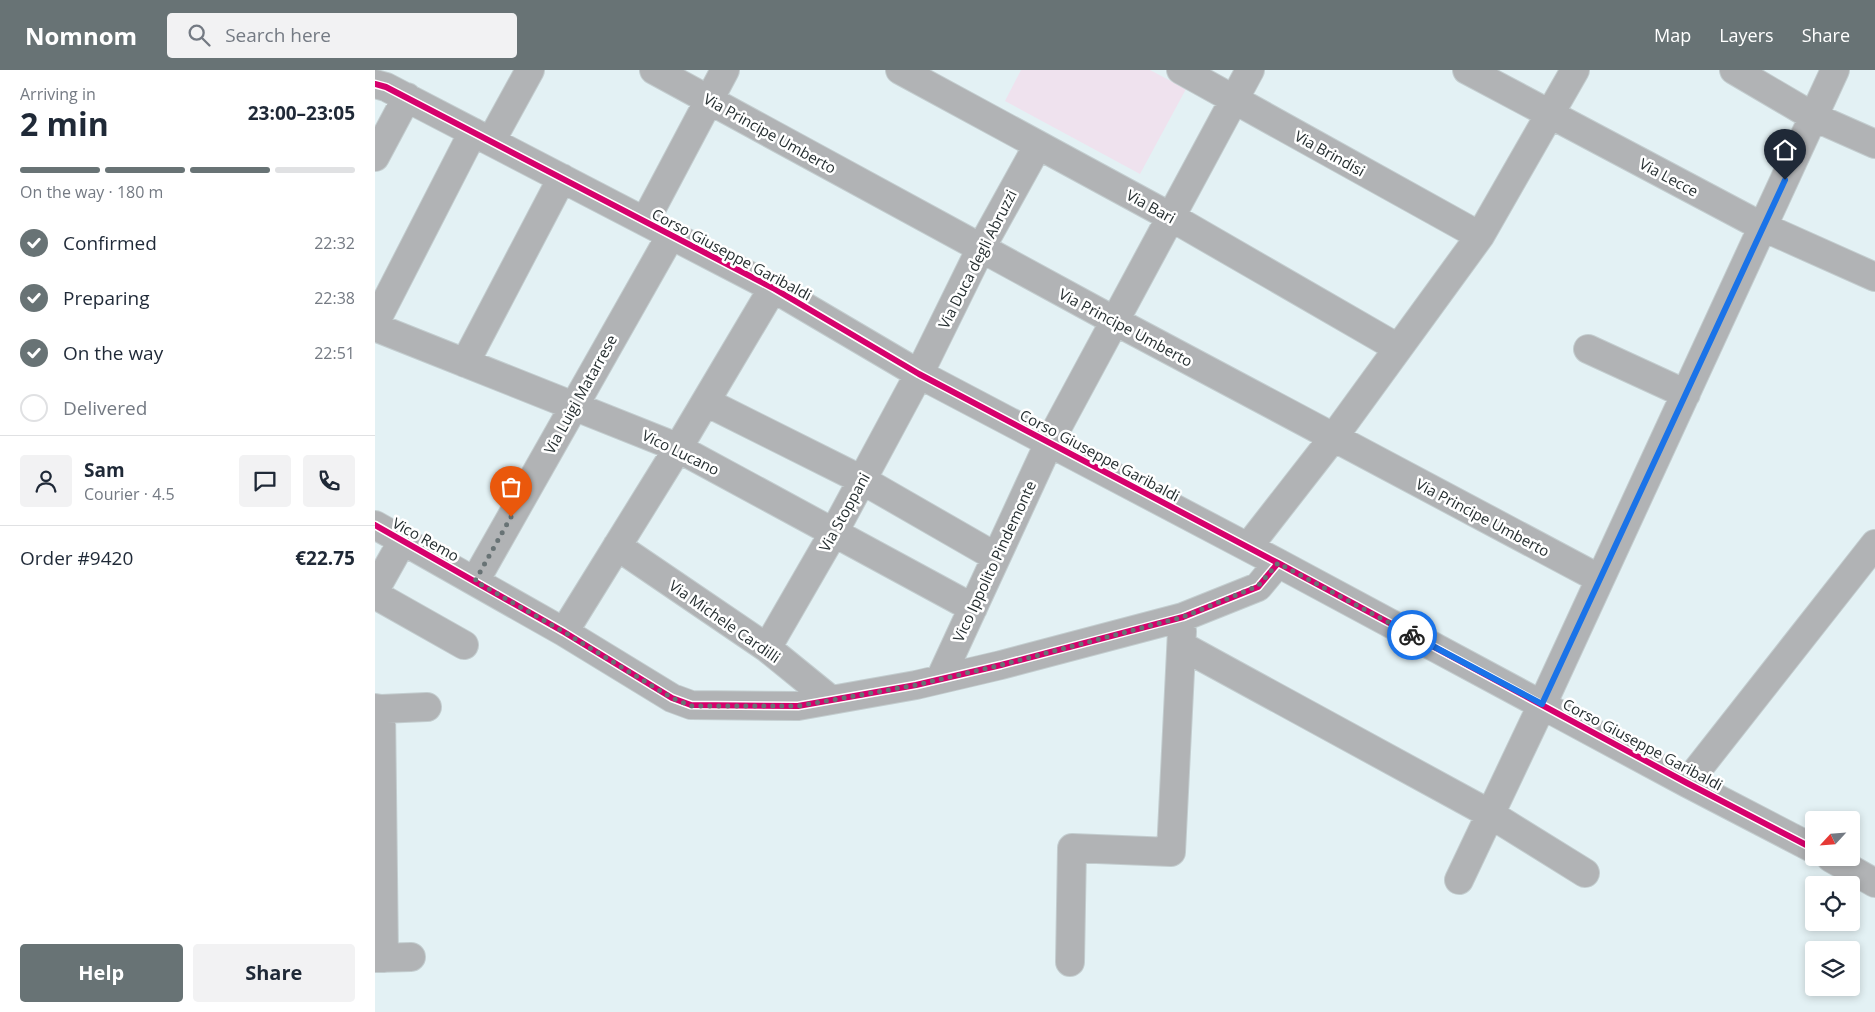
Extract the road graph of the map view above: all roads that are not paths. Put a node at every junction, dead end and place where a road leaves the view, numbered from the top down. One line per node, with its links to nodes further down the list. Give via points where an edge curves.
1 (530, 70): 16 (street)
2 (654, 70): 13 (street, Via Principe Umberto)
3 (725, 70): 13 (street)
4 (900, 70): 17 (street, Via Bari)
5 (1181, 70): 12 (street, Via Brindisi)
6 (1250, 70): 12 (street, Vico Ippolito Pindemonte)
7 (1467, 70): 14 (street, Via Lecce)
8 (1575, 70): 14 (street)
9 (1734, 70): 15 (street)
10 (1835, 70): 15 (street)
11 (386, 86): 16 (street, Corso Giuseppe Garibaldi); 19 (street)
12 (1235, 99): 21 (street, Vico Ippolito Pindemonte); 25 (street, Via Brindisi)
13 (709, 100): 22 (street); 26 (street, Via Principe Umberto)
14 (1550, 114): 23 (street, Via Lecce); 25 (street)
15 (1814, 117): 18 (street); 23 (street)
16 (482, 136): 20 (street, Corso Giuseppe Garibaldi); 30 (street)
17 (1038, 144): 21 (street, Via Bari); 26 (street, Via Duca degli Abruzzi)
18 (1875, 144)
19 (375, 157)
20 (562, 178): 22 (street, Corso Giuseppe Garibaldi); 33 (street)
21 (1171, 217): 29 (street, Vico Ippolito Pindemonte); 31 (street, Via Bari)
22 (645, 221): 24 (street, Corso Giuseppe Garibaldi)
23 (1763, 227): 27 (street, Via Lecce); 35 (street)
24 (671, 235): 28 (street, Corso Giuseppe Garibaldi); 37 (street, Via Luigi Matarrese)
25 (1480, 236): 31 (street)
26 (981, 248): 29 (street, Via Principe Umberto); 34 (street, Via Duca degli Abruzzi)
27 (1875, 277)
28 (773, 288): 34 (street, Corso Giuseppe Garibaldi); 36 (street)
29 (1115, 321): 38 (street, Via Principe Umberto); 39 (street, Vico Ippolito Pindemonte)
30 (375, 325): 33 (street, Vico Lucano)
31 (1398, 348): 38 (street)
32 (1588, 349): 35 (street)
33 (465, 363): 37 (street, Vico Lucano)
34 (919, 374): 39 (street, Corso Giuseppe Garibaldi); 41 (street, Via Stoppani)
35 (1686, 394): 50 (street)
36 (706, 402): 40 (street); 41 (street)
37 (573, 406): 40 (street, Vico Lucano); 51 (street, Via Luigi Matarrese)
38 (1333, 438): 47 (street); 50 (street, Via Principe Umberto)
39 (1049, 443): 47 (street, Corso Giuseppe Garibaldi); 48 (street, Vico Ippolito Pindemonte)
40 (678, 448): 43 (street, Vico Lucano); 46 (street)
41 (861, 480): 43 (street, Via Stoppani); 48 (street)
42 (375, 525): 44 (street, Vico Remo)
43 (833, 532): 53 (street, Vico Lucano); 58 (street, Via Stoppani)
44 (403, 540): 51 (street, Vico Remo); 52 (street)
45 (1875, 544): 64 (street)
46 (617, 546): 55 (street); 58 (street, Via Michele Cardilli)
47 (1248, 547): 49 (street, Corso Giuseppe Garibaldi)
48 (996, 557): 53 (street, Vico Ippolito Pindemonte)
49 (1278, 563): 54 (street, Vico Remo, via 1258,586); 61 (street, Corso Giuseppe Garibaldi)
50 (1600, 579): 61 (street)
51 (475, 581): 55 (street, Vico Remo)
52 (377, 593): 56 (street)
53 (973, 608): 59 (street, Vico Ippolito Pindemonte)
54 (1183, 617): 57 (street); 59 (street, Vico Remo)
55 (564, 632): 60 (street, Vico Remo, via 672,698 691,706 798,706)
56 (464, 644)
57 (1182, 646): 65 (street); 73 (street, via 1171,852 1072,848)
58 (767, 648): 60 (street, Via Michele Cardilli)
59 (940, 679): 60 (street, Vico Remo)
60 (831, 700)
61 (1542, 704): 64 (street, Corso Giuseppe Garibaldi); 65 (street)
62 (427, 707): 63 (street)
63 (378, 709): 72 (street)
64 (1687, 783): 66 (street, Corso Giuseppe Garibaldi)
65 (1490, 814): 68 (street); 69 (street)
66 (1805, 844)
67 (1846, 866): 70 (street)
68 (1585, 873)
69 (1459, 880)
70 (1875, 882)
71 (411, 957): 72 (street)
72 (379, 958)
73 (1070, 962)

